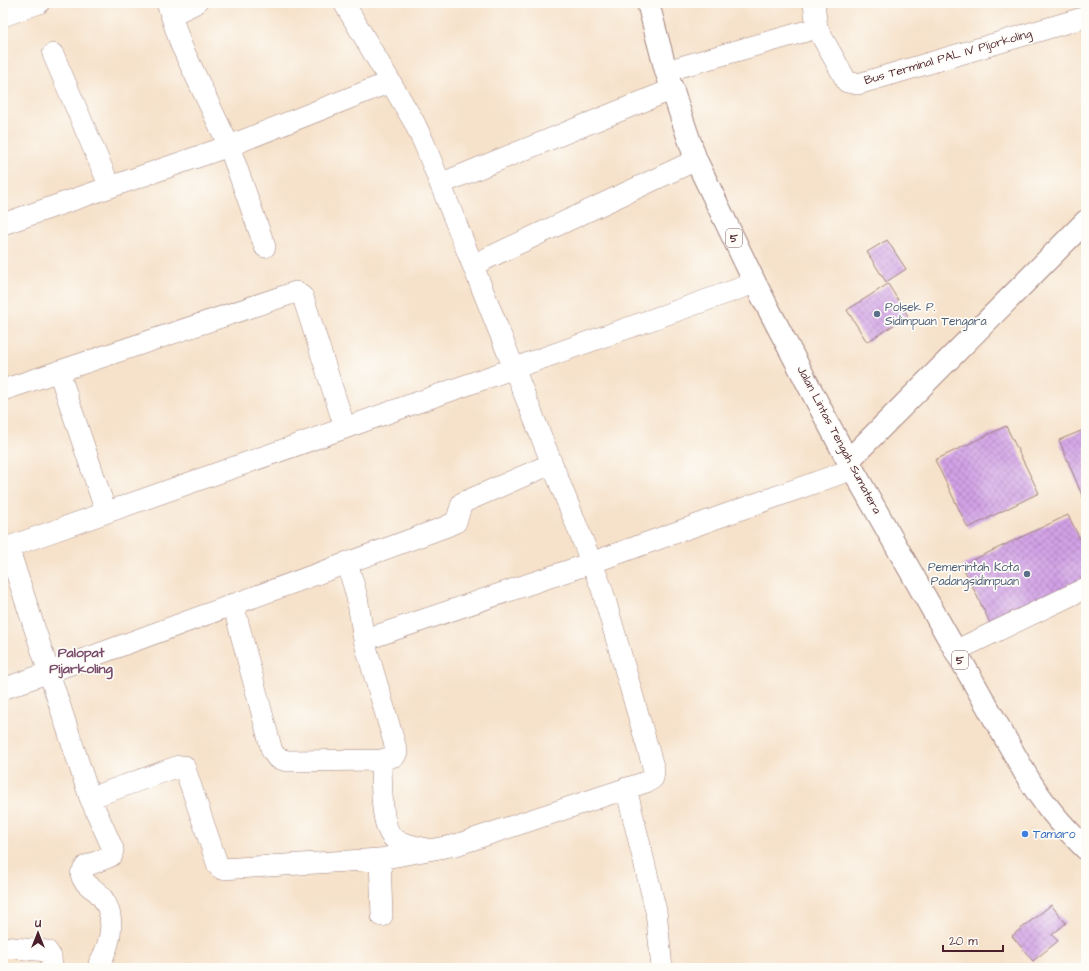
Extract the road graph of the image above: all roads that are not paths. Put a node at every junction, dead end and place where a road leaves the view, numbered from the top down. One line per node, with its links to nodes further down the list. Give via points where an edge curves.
1 (38, 3): 7 (street)
2 (196, 3): 6 (street)
3 (344, 3): 12 (street)
4 (648, 3): 11 (main road, Jalan Lintas Tengah Sumatera / 5)
5 (814, 3): 9 (street, Bus Terminal PAL IV Pijorkoling)
6 (169, 9): 13 (street, via 181,45)
7 (3, 16)
8 (1083, 16): 9 (street, Bus Terminal PAL IV Pijorkoling, via 858,84 847,82)
9 (817, 28): 11 (street)
10 (53, 54): 16 (street)
11 (670, 80): 14 (main road, Jalan Lintas Tengah Sumatera / 5); 15 (street)
12 (390, 82): 13 (street); 15 (street, via 414,122)
13 (229, 146): 16 (street); 19 (street)
14 (696, 160): 20 (street); 21 (main road, Jalan Lintas Tengah Sumatera / 5)
15 (440, 184): 20 (street)
16 (110, 186): 18 (street)
17 (1086, 220): 27 (main road)
18 (3, 224)
19 (265, 247)
20 (473, 265): 22 (street)
21 (755, 283): 22 (street); 27 (main road, Jalan Lintas Tengah Sumatera / 5)
22 (513, 368): 25 (street); 26 (street)
23 (59, 372): 24 (street); 25 (street, via 298,292 303,297); 28 (street)
24 (3, 390)
25 (345, 428): 28 (street)
26 (551, 464): 30 (street, via 462,503 455,523); 31 (street)
27 (851, 465): 31 (street); 35 (main road, Jalan Lintas Tengah Sumatera / 5)
28 (106, 512): 29 (street)
29 (6, 548): 36 (street)
30 (347, 562): 33 (street); 34 (street, via 357,597)
31 (591, 563): 34 (street); 39 (street, via 602,589 654,770 651,780)
32 (1086, 588): 35 (street)
33 (233, 604): 36 (street); 38 (street, via 272,752 277,758 287,761)
34 (364, 640): 38 (street, via 397,752 395,756)
35 (955, 651): 41 (main road, Jalan Lintas Tengah Sumatera / 5, via 1041,800)
36 (48, 671): 37 (street); 40 (street)
37 (3, 689)
38 (381, 760): 42 (street, via 385,823 389,834 395,840)
39 (626, 788): 42 (street, via 456,845); 48 (street, via 656,910)
40 (90, 798): 43 (street, via 182,766 185,768 219,868); 46 (street, via 113,849 112,854 86,866 81,874 83,880 105,902 111,919 110,940)
41 (1086, 849)
42 (432, 850): 43 (street)
43 (380, 859): 44 (street)
44 (382, 916)
45 (3, 946): 47 (street, via 47,951 51,957)
46 (99, 964)
47 (52, 968)
48 (662, 968)

